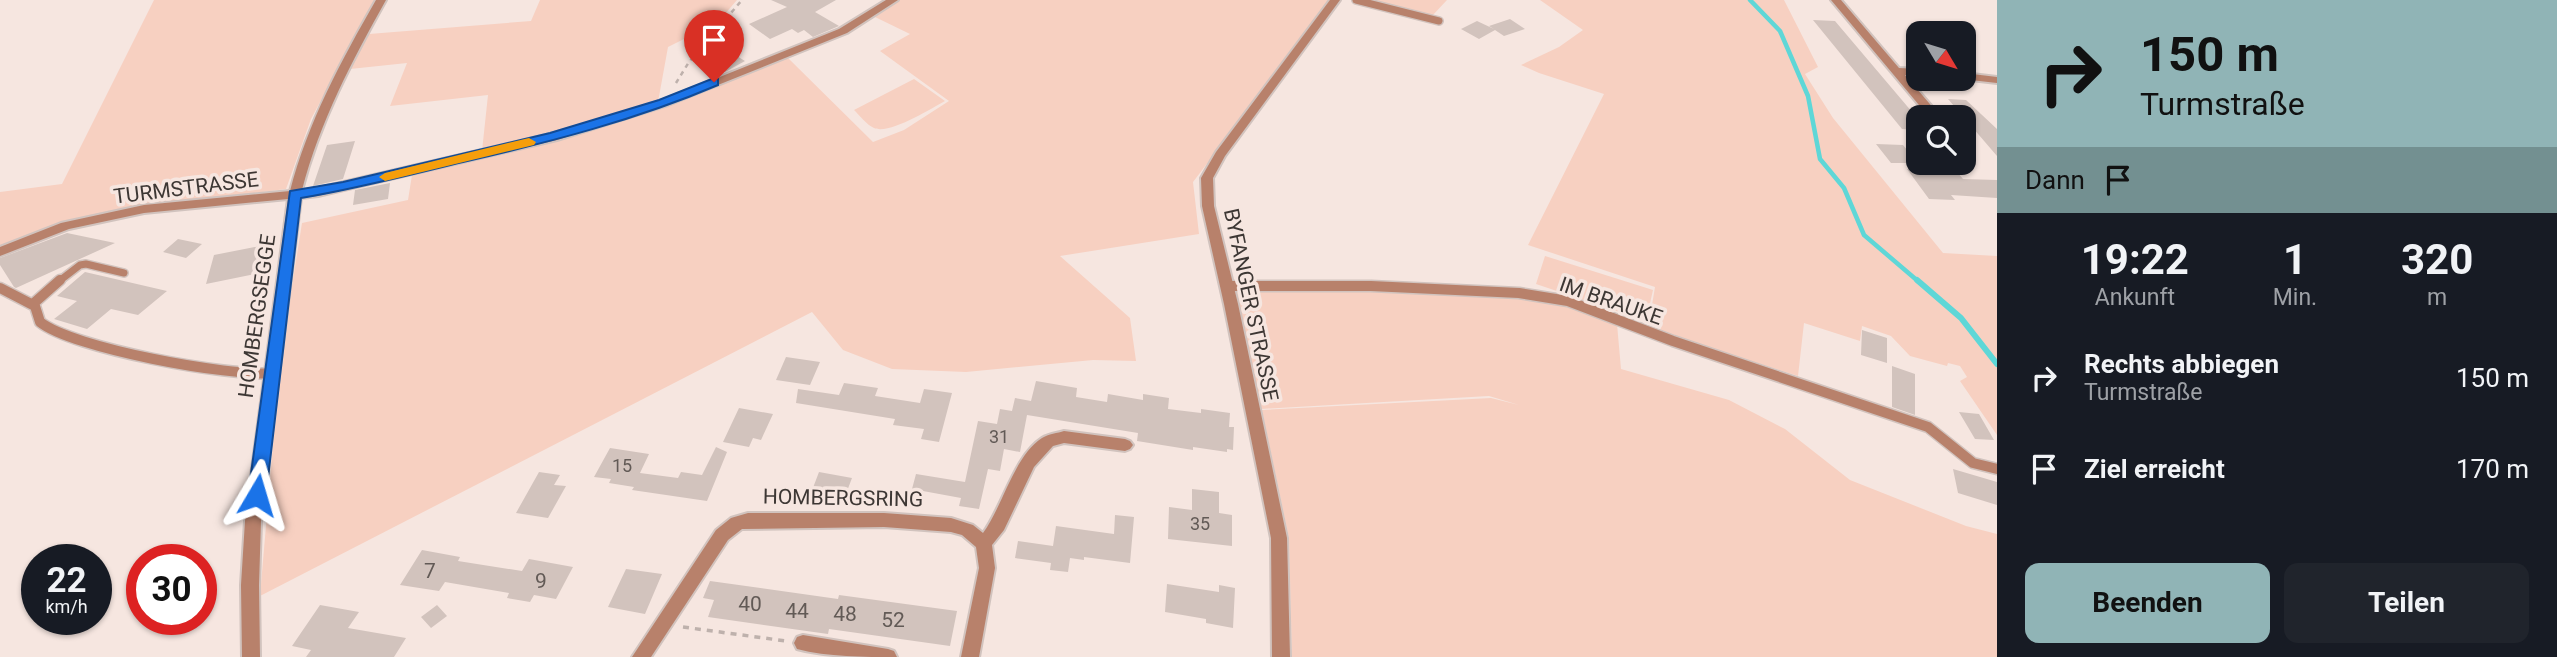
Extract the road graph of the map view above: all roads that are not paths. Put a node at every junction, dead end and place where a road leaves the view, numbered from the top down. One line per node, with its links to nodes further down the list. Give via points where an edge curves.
1 (381, 0): 12 (street, HOMBERGSEGGE, via 318,119)
2 (893, 0): 12 (street, TURMSTRASSE, via 843,31 664,103 553,137 343,187)
3 (1335, 0): 15 (street, BYFANGER STRASSE, via 1220,155 1208,178 1208,206)
4 (1356, 0): 6 (lane)
5 (1836, 0): 7 (street)
6 (1439, 21)
7 (1895, 71): 8 (street); 11 (street)
8 (1906, 71)
9 (1976, 77): 10 (street)
10 (1997, 80)
11 (1925, 105)
12 (295, 194): 13 (street, TURMSTRASSE, via 104,217 66,226); 18 (street, HOMBERGSEGGE)
13 (0, 252)
14 (124, 273): 17 (lane, via 80,265 40,294)
15 (1226, 286): 20 (lane, IM BRAUKE, via 1371,286 1505,292 1568,301 1928,427 1973,463); 27 (street, BYFANGER STRASSE, via 1279,538)
16 (0, 288): 17 (lane)
17 (33, 305): 18 (lane, via 41,323 72,337 237,374)
18 (273, 373): 23 (street, HOMBERGSEGGE, via 253,521)
19 (1125, 444): 21 (street, via 1064,437 1048,442 1028,463)
20 (1997, 469)
21 (984, 544): 24 (street, HOMBERGSRING, via 967,530 932,522 737,523 722,535); 26 (street, via 987,568)
22 (803, 643): 25 (street)
23 (251, 657)
24 (641, 657)
25 (888, 657)
26 (970, 657)
27 (1281, 657)

